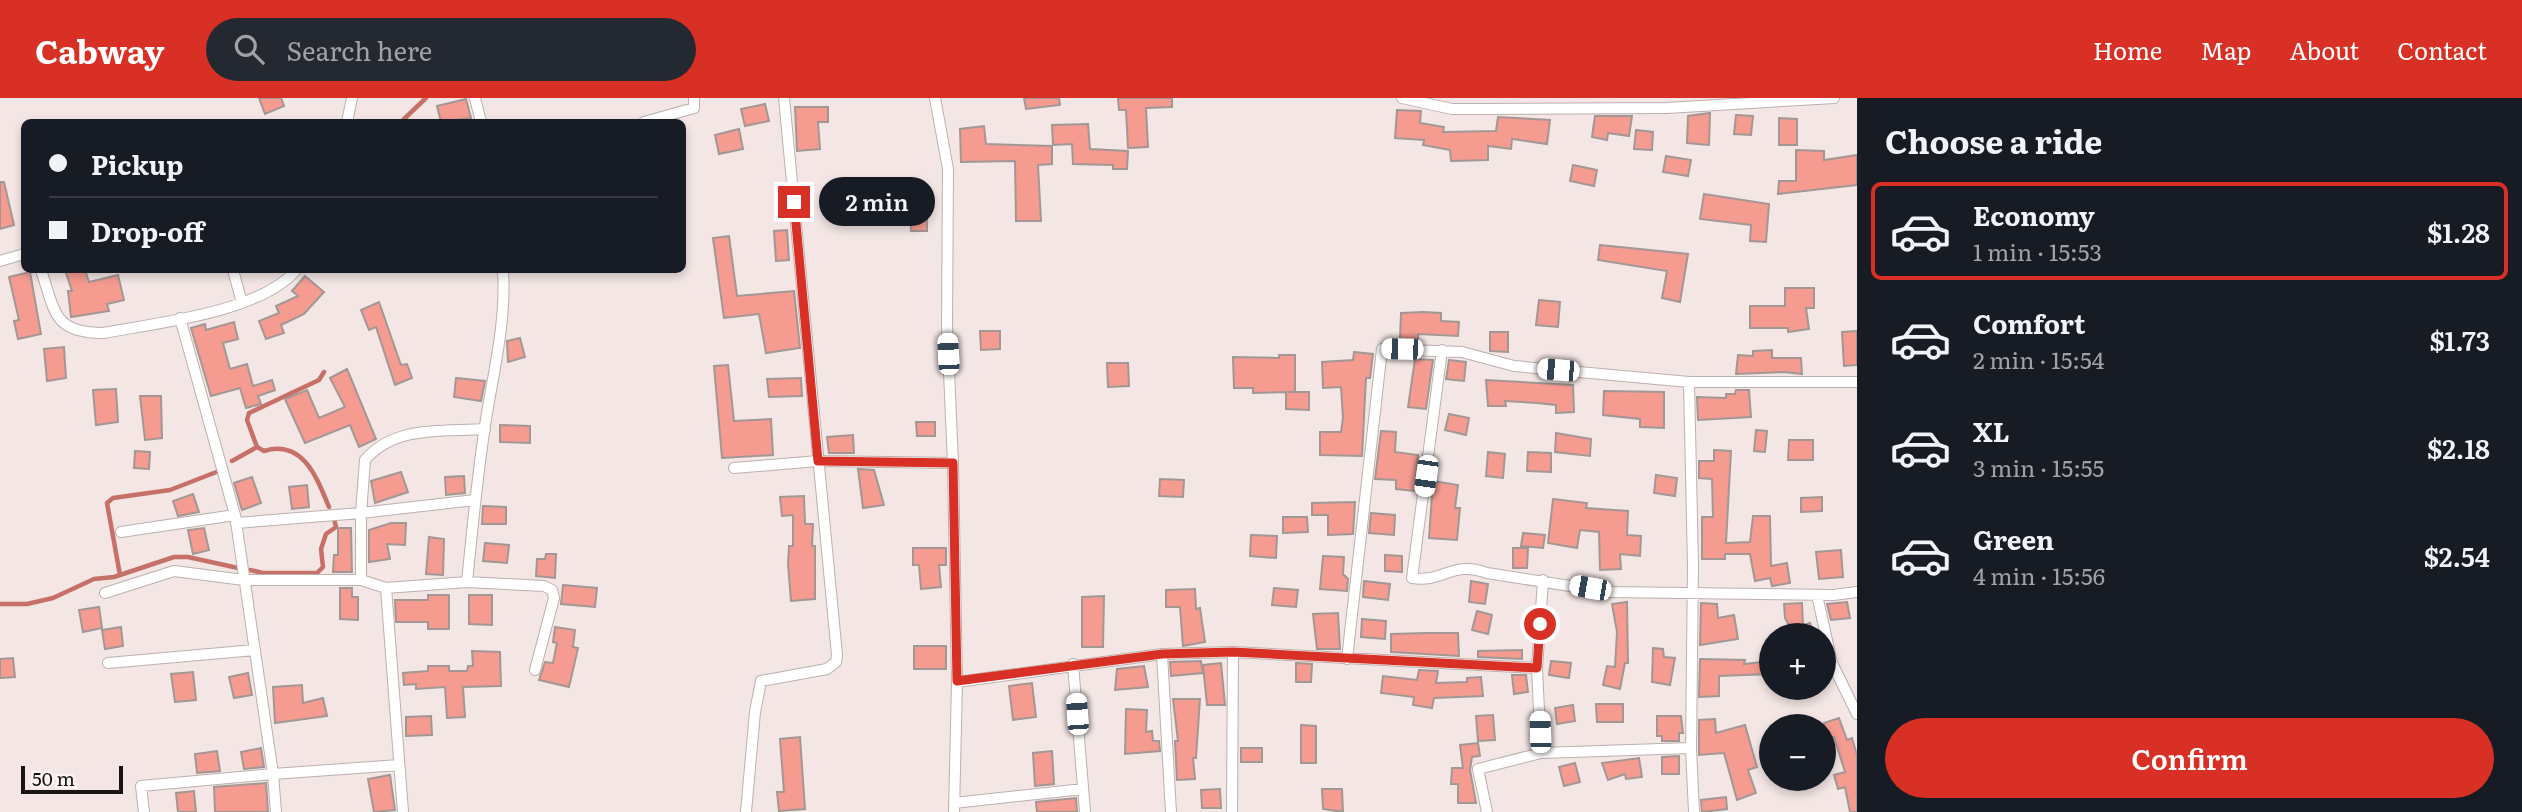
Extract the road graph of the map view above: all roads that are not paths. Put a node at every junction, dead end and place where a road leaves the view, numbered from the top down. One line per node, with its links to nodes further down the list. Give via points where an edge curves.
1 (352, 98): 9 (street)
2 (475, 98): 10 (street)
3 (694, 98): 11 (street, via 694,108 687,112)
4 (784, 98): 24 (street)
5 (935, 98): 25 (street, via 948,169 947,326)
6 (1402, 98): 8 (street)
7 (1834, 98): 8 (street, via 1654,108 1452,109)
8 (1422, 100)
9 (348, 119)
10 (480, 119)
11 (657, 119)
12 (21, 255): 13 (street)
13 (0, 261)
14 (42, 273): 19 (street, via 57,316 80,333)
15 (234, 273): 18 (street)
16 (293, 273): 18 (street, via 263,296)
17 (503, 273): 23 (street, via 499,352)
18 (242, 303): 19 (street)
19 (180, 318): 29 (street)
20 (1442, 350): 21 (street, via 1514,366); 33 (street, via 1412,578 1428,580 1469,566); 43 (street, via 1382,349)
21 (1689, 382): 22 (street); 36 (street)
22 (1857, 382)
23 (485, 429): 27 (street); 28 (street, via 402,434 387,440 365,460)
24 (818, 461): 25 (street); 26 (street); 59 (street, via 836,662 827,669 761,681)
25 (953, 463): 48 (street)
26 (734, 468)
27 (475, 500): 28 (street); 34 (street)
28 (361, 513): 29 (street); 32 (street)
29 (235, 519): 30 (street); 31 (street)
30 (121, 532)
31 (244, 580): 32 (street); 38 (street, via 174,572); 40 (street)
32 (361, 580): 35 (street)
33 (1542, 580): 36 (street, via 1608,592); 46 (street)
34 (467, 582): 35 (street); 47 (street, via 552,590 554,598)
35 (386, 588): 52 (street)
36 (1693, 591): 39 (street); 50 (street)
37 (1857, 592): 39 (street)
38 (105, 593)
39 (1817, 595): 49 (street, via 1832,663)
40 (255, 650): 44 (street); 53 (street)
41 (1233, 652): 42 (street); 43 (street); 62 (street)
42 (1162, 654): 45 (street); 61 (street)
43 (1347, 659): 46 (street)
44 (108, 663)
45 (1073, 664): 48 (street); 54 (street)
46 (1537, 668): 51 (street)
47 (535, 670)
48 (957, 681): 55 (street)
49 (1857, 714)
50 (1691, 748): 51 (street); 64 (street)
51 (1541, 753): 63 (street, via 1479,769)
52 (399, 765): 53 (street); 58 (street)
53 (273, 774): 56 (street, via 141,786); 57 (street)
54 (1083, 789): 55 (street); 60 (street)
55 (954, 807)
56 (144, 812)
57 (276, 812)
58 (403, 812)
59 (747, 812)
60 (1085, 812)
61 (1171, 812)
62 (1232, 812)
63 (1487, 812)
64 (1694, 812)

